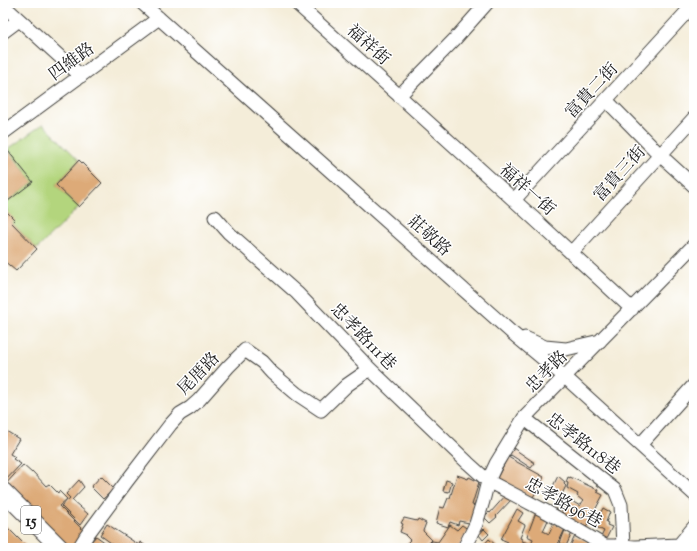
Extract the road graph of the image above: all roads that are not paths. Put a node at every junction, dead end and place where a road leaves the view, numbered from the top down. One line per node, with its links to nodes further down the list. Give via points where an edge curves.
1 (142, 3): 6 (street, 莊敬路)
2 (296, 3): 10 (street, 福祥街)
3 (487, 3): 10 (street)
4 (694, 4): 11 (street, 富貴二街)
5 (3, 6): 7 (street)
6 (160, 18): 9 (street, 四維路); 21 (street, 莊敬路)
7 (19, 20): 8 (street); 9 (street)
8 (3, 32)
9 (81, 76): 13 (street, 四維路)
10 (399, 96): 16 (street, 福祥一街)
11 (606, 100): 14 (street); 16 (street, 富貴二街)
12 (694, 118): 14 (street, 富貴三街)
13 (3, 133)
14 (660, 155): 15 (street); 19 (street, 富貴三街)
15 (694, 186)
16 (514, 200): 19 (street, 福祥一街)
17 (216, 217): 23 (street, 忠孝路111巷, via 228,233 297,293)
18 (694, 245): 20 (street, 忠孝路)
19 (571, 253): 20 (street, 福祥一街)
20 (632, 309): 22 (street, 忠孝路)
21 (511, 332): 22 (street, via 552,348 566,349); 24 (street, 莊敬路)
22 (600, 341): 24 (street, 忠孝路)
23 (370, 369): 28 (street, 忠孝路111巷); 37 (street, 尾厝路, via 321,410 297,394 245,350 199,400 170,425)
24 (565, 377): 26 (street, 忠孝路); 27 (street, 莊敬路)
25 (694, 385): 27 (street)
26 (524, 418): 28 (street, 忠孝路); 33 (street, 忠孝路118巷, via 615,490 621,505)
27 (640, 445): 30 (street, 莊敬路)
28 (488, 481): 33 (street, 忠孝路96巷, via 605,546); 38 (street, 忠孝路, via 476,524)
29 (3, 492): 36 (main road, 15)
30 (694, 494)
31 (3, 507): 35 (main road, 15)
32 (694, 527): 34 (street)
33 (623, 547): 34 (street, 忠孝路96巷)
34 (680, 547)
35 (46, 548)
36 (60, 548)
37 (79, 548)
38 (464, 548)

